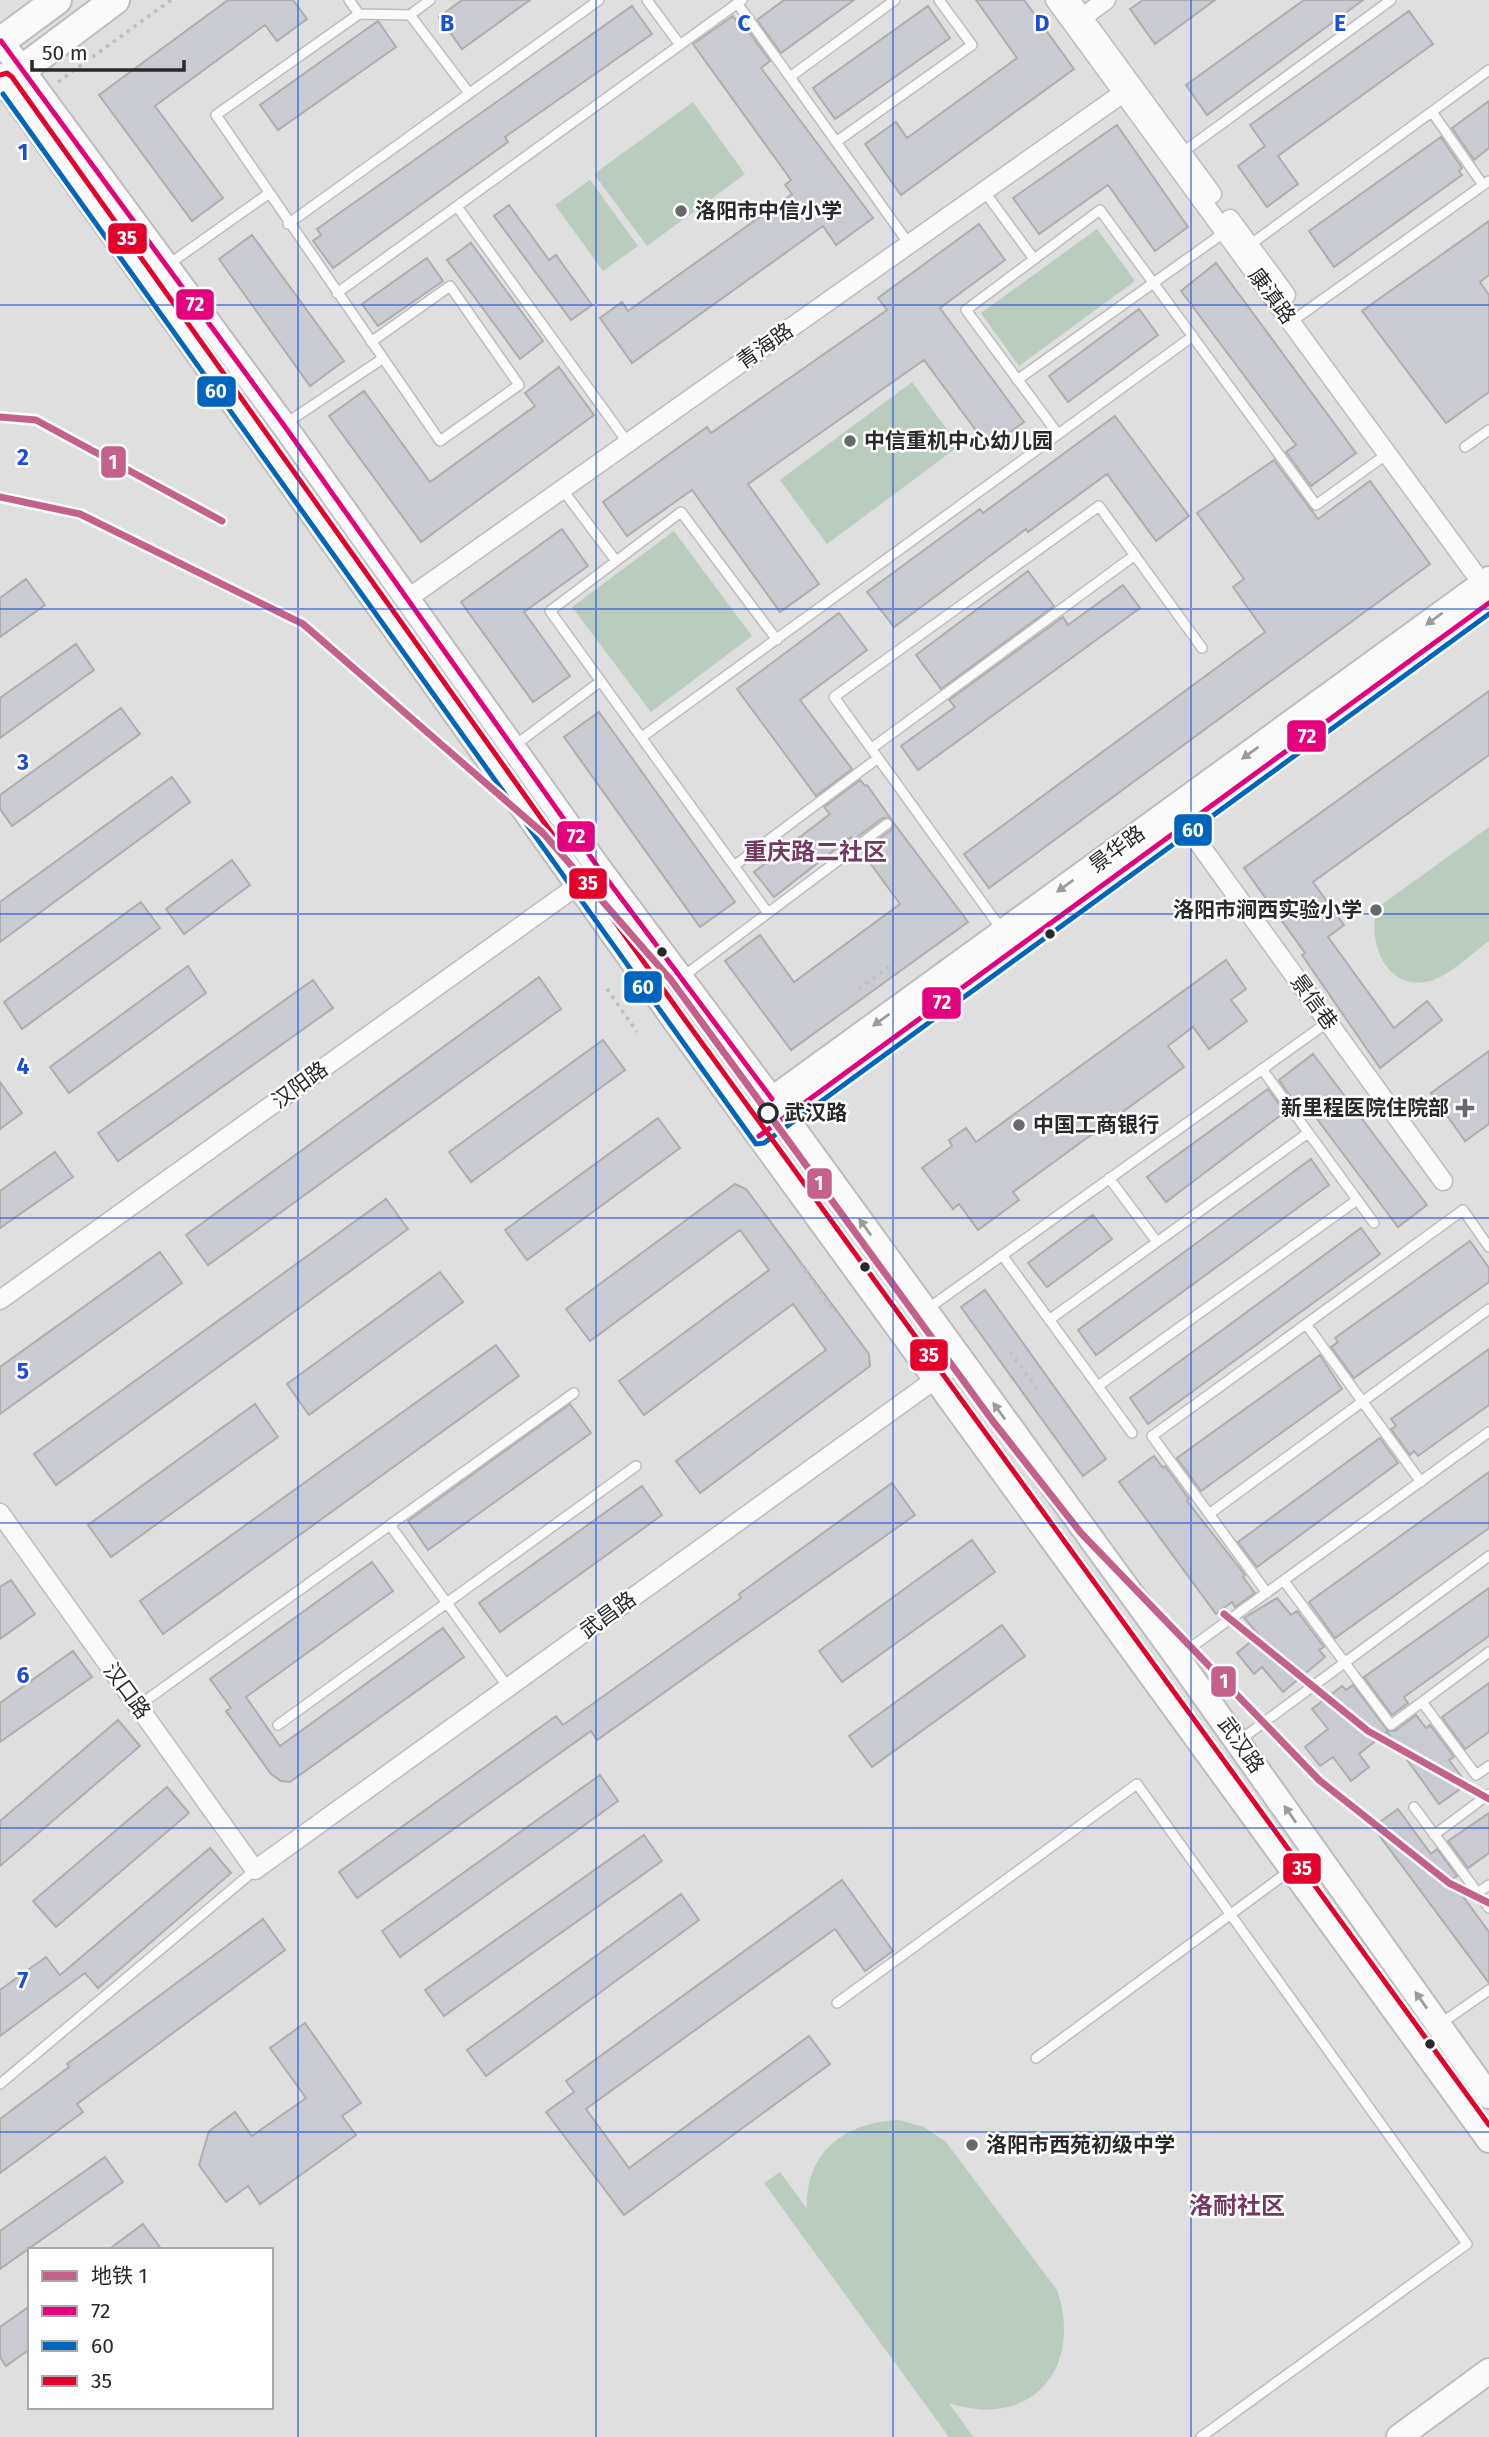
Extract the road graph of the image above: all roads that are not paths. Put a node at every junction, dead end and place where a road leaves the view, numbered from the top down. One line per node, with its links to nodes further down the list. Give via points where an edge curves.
1 (57, 0): 17 (main road)
2 (115, 0): 21 (main road)
3 (349, 0): 14 (lane)
4 (430, 0): 15 (lane)
5 (598, 0): 22 (lane)
6 (647, 0): 18 (lane)
7 (894, 0): 20 (lane)
8 (939, 0): 25 (lane, via 972,45)
9 (1055, 0): 16 (street, 康滇路)
10 (1070, 0): 16 (street, 康滇路)
11 (1106, 0): 16 (street)
12 (1391, 0): 26 (lane)
13 (739, 2): 18 (lane); 20 (lane)
14 (359, 14): 15 (lane); 29 (lane, via 216,115)
15 (410, 15): 22 (lane)
16 (1078, 21): 23 (street, 康滇路); 26 (street, 康滇路)
17 (0, 41): 21 (main road, 武汉路)
18 (680, 46): 30 (lane)
19 (1489, 70): 24 (lane)
20 (790, 77): 25 (lane)
21 (6, 78): 36 (main road, 武汉路, via 40,96); 66 (main road, 武汉路)
22 (469, 93): 31 (lane)
23 (1123, 93): 26 (street, 康滇路); 28 (street, 青海路)
24 (1433, 112): 27 (lane); 34 (lane)
25 (836, 142): 33 (lane)
26 (1177, 156): 32 (street, 康滇路); 34 (street, 康滇路)
27 (1486, 183): 39 (lane)
28 (984, 191): 33 (street, 青海路); 35 (lane)
29 (268, 194): 31 (lane); 36 (lane)
30 (458, 208): 38 (lane); 47 (lane)
31 (288, 223): 38 (lane)
32 (1225, 232): 34 (street, 康滇路); 37 (lane)
33 (909, 244): 47 (street, 青海路)
34 (1245, 249): 39 (street, 康滇路)
35 (1034, 259): 37 (lane, via 1100,210); 43 (lane, via 966,310)
36 (165, 267): 44 (main road, 武汉路)
37 (1154, 283): 40 (lane); 43 (lane)
38 (337, 293): 41 (lane)
39 (1296, 319): 49 (street, 康滇路); 53 (street, 康滇路)
40 (1194, 336): 46 (lane); 49 (lane, via 1316,505)
41 (371, 342): 42 (lane); 42 (lane, via 450,286 519,385 440,441)
42 (382, 359): 44 (lane)
43 (1017, 380): 46 (lane)
44 (283, 424): 54 (main road, 武汉路)
45 (1489, 430): 48 (lane)
46 (1058, 434): 55 (lane)
47 (628, 443): 50 (street, 青海路)
48 (1465, 447)
49 (1387, 454): 53 (street, 康滇路)
50 (562, 489): 52 (lane); 54 (street, 青海路)
51 (1135, 555): 56 (lane); 60 (lane); 60 (lane, via 1100,506 834,697)
52 (616, 561): 55 (lane, via 681,512); 57 (lane, via 550,611)
53 (1488, 586): 62 (main road, 景华路); 68 (main road, 景华路, one-way to 68)
54 (407, 598): 59 (main road, 武汉路)
55 (777, 639): 58 (lane)
56 (1202, 648)
57 (601, 681): 58 (lane); 59 (lane)
58 (642, 737): 64 (lane)
59 (513, 747): 65 (main road, 武汉路)
60 (872, 748): 61 (lane)
61 (878, 758): 64 (lane); 68 (lane)
62 (1184, 823): 68 (main road, 景华路); 70 (street, 景信巷)
63 (887, 824): 67 (lane)
64 (734, 866): 67 (lane)
65 (600, 870): 66 (street, 汉阳路); 69 (main road, 武汉路)
66 (578, 886): 73 (main road, 武汉路); 82 (street, 汉阳路)
67 (768, 913): 69 (lane)
68 (1008, 939): 72 (main road, 景华路)
69 (681, 979): 72 (main road, 武汉路)
70 (1328, 1022): 71 (lane); 76 (street, 景信巷)
71 (1262, 1069): 74 (lane); 75 (lane)
72 (778, 1108): 73 (main road, 景华路); 84 (main road, 武汉路, one-way to 72)
73 (752, 1127): 88 (main road, 武汉路)
74 (1308, 1133): 77 (lane); 79 (lane)
75 (1109, 1178): 79 (lane); 81 (lane)
76 (1443, 1181)
77 (1357, 1200): 78 (lane); 89 (lane)
78 (1374, 1223)
79 (1157, 1242): 85 (lane)
80 (1489, 1247): 86 (lane, via 1462,1210)
81 (1002, 1255): 84 (lane); 85 (lane)
82 (0, 1300)
83 (1489, 1309): 91 (lane)
84 (926, 1310): 87 (main road, 武汉路)
85 (1049, 1320): 89 (lane)
86 (1306, 1324): 91 (lane); 97 (lane, via 1152,1436)
87 (962, 1360): 88 (street, 武昌路); 104 (main road, 武汉路, one-way to 87)
88 (936, 1379): 106 (street, 武昌路); 116 (main road, 武汉路)
89 (1098, 1386): 93 (lane)
90 (574, 1393): 98 (lane)
91 (1363, 1402): 95 (lane); 97 (lane)
92 (1489, 1432): 95 (lane)
93 (1132, 1433)
94 (636, 1466): 102 (lane)
95 (1421, 1482): 100 (lane)
96 (0, 1513): 108 (street, 汉口路)
97 (1209, 1514): 101 (lane)
98 (390, 1525): 102 (lane); 108 (lane)
99 (1489, 1556): 105 (lane)
100 (1284, 1581): 101 (lane); 105 (lane)
101 (1267, 1593): 104 (lane)
102 (447, 1603): 106 (lane); 109 (lane)
103 (1489, 1652): 107 (lane)
104 (1177, 1657): 110 (main road, 武汉路)
105 (1344, 1663): 107 (lane, via 1391,1725); 110 (lane)
106 (508, 1687): 117 (street, 武昌路)
107 (1422, 1702): 111 (lane, via 1476,1775)
108 (138, 1706): 117 (street, 汉口路)
109 (278, 1725)
110 (1238, 1741): 115 (main road, 武汉路, one-way to 110)
111 (1489, 1766)
112 (1489, 1794): 114 (lane)
113 (1414, 1807): 114 (lane)
114 (1434, 1835): 119 (lane)
115 (1316, 1852): 116 (lane); 124 (main road, 武汉路, one-way to 115)
116 (1292, 1869): 121 (lane); 128 (main road, 武汉路)
117 (255, 1870): 126 (lane)
118 (1489, 1885): 119 (lane)
119 (1478, 1893): 120 (lane)
120 (1489, 1908)
121 (1232, 1913): 123 (lane, via 1137,1784); 125 (lane); 130 (lane, via 1467,2244)
122 (1489, 1990): 124 (lane)
123 (837, 2003)
124 (1439, 2025): 127 (main road, 武汉路)
125 (1036, 2058)
126 (0, 2084)
127 (1489, 2096)
128 (1489, 2140)
129 (1489, 2371): 131 (main road)
130 (1201, 2437)
131 (1399, 2437)

